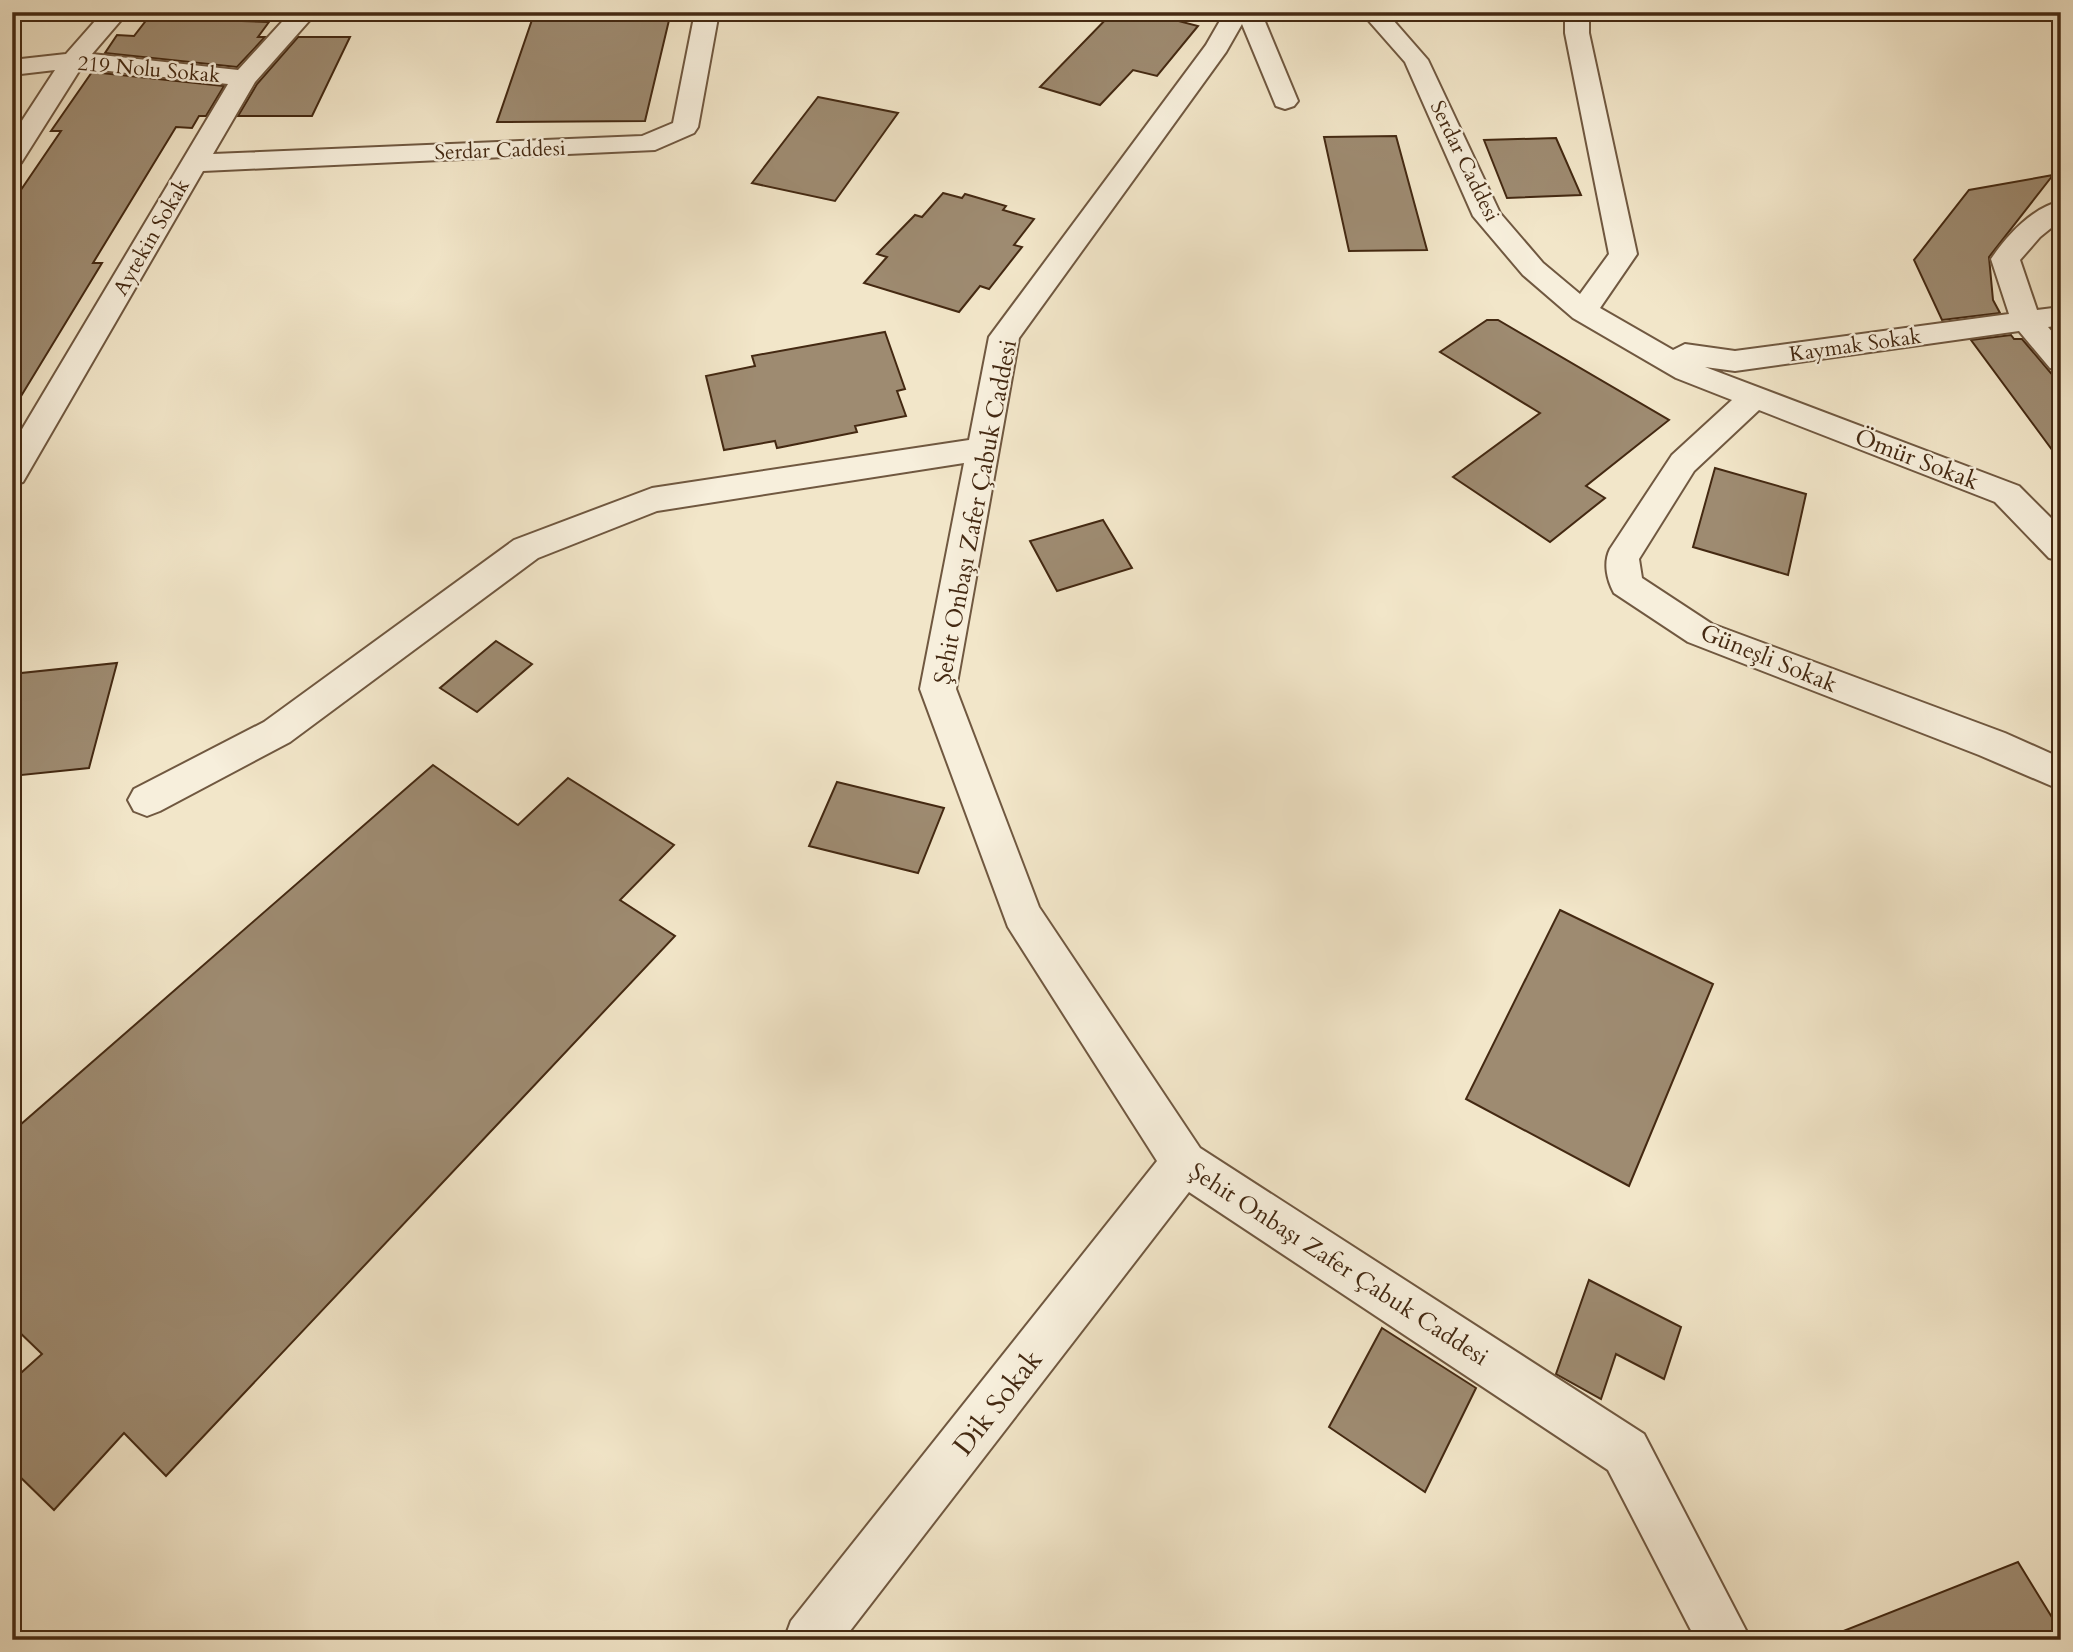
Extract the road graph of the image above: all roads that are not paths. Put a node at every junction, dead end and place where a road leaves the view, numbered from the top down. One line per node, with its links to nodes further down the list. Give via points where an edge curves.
1 (116, 12): 8 (street)
2 (305, 12): 10 (street, Aytekin Sokak)
3 (707, 12): 13 (street, Serdar Caddesi, via 685,127 646,144)
4 (1237, 12): 21 (street, Şehit Onbaşı Zafer Çabuk Caddesi, via 1217,47 1004,337)
5 (1249, 12): 11 (street)
6 (1373, 12): 15 (street, Serdar Caddesi, via 1416,60 1487,216 1533,269)
7 (1577, 12): 15 (street, via 1577,33 1623,254)
8 (74, 60): 9 (street, 219 Nolu Sokak); 10 (street, 219 Nolu Sokak); 12 (street)
9 (12, 68)
10 (244, 78): 13 (street, Aytekin Sokak)
11 (1285, 101)
12 (12, 157)
13 (194, 163): 22 (street, Aytekin Sokak)
14 (2061, 209): 17 (street, via 2027,234 2005,259)
15 (1583, 311): 18 (street, Serdar Caddesi)
16 (2061, 316): 17 (street, Kaymak Sokak)
17 (2026, 322): 18 (street, Kaymak Sokak, via 1735,361); 19 (street)
18 (1649, 349): 20 (street, Serdar Caddesi, via 1687,371)
19 (2061, 361)
20 (1755, 396): 23 (street, Ömür Sokak, via 2007,494); 24 (street, Güneşli Sokak, via 1683,463 1622,558 1626,584 1700,634 1992,744)
21 (983, 449): 25 (street, via 652,500 526,549 277,732); 26 (street, Şehit Onbaşı Zafer Çabuk Caddesi, via 938,689 1022,915)
22 (12, 474)
23 (2061, 549)
24 (2061, 775)
25 (147, 800)
26 (1184, 1163): 27 (street, Dik Sokak); 28 (street, Şehit Onbaşı Zafer Çabuk Caddesi, via 1626,1452)
27 (810, 1640)
28 (1725, 1640)

